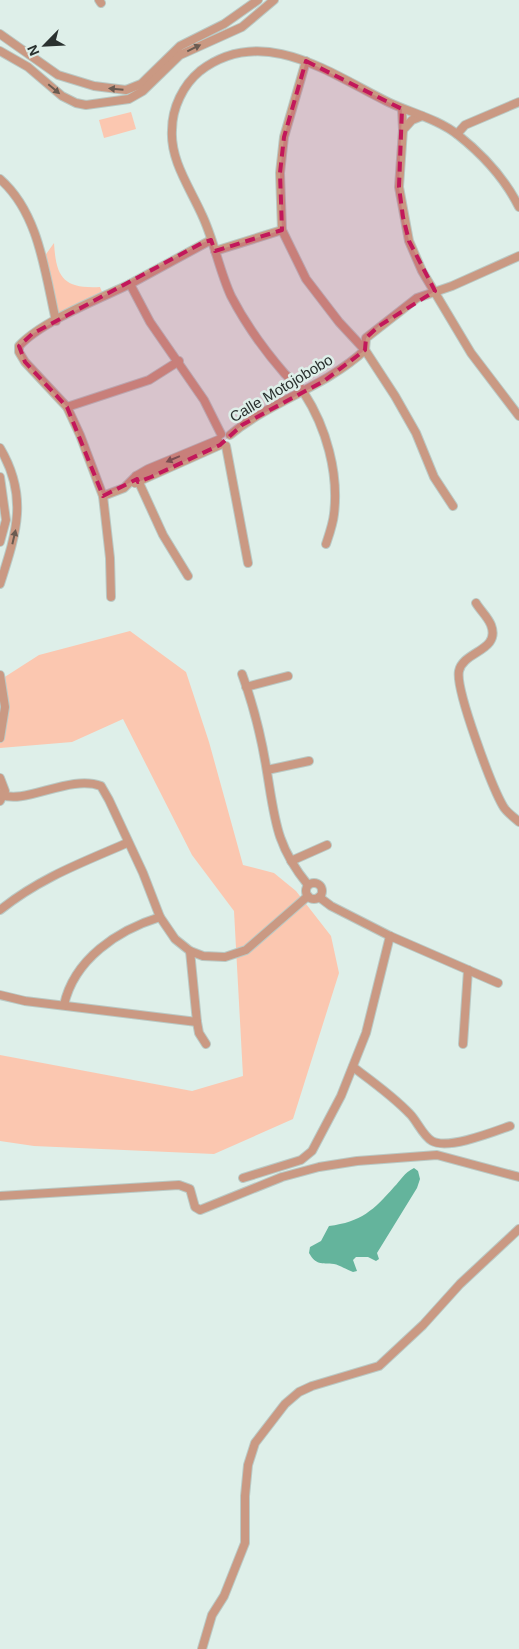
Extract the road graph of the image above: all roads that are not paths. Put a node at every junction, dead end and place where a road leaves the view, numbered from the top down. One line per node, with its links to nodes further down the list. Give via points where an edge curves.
1 (258, 0): 3 (street, one-way to 3, via 229,21 180,46 142,84 126,90 94,86 58,75)
2 (274, 0): 4 (street, one-way to 2, via 76,103 116,101 138,95 180,55 242,27)
3 (0, 34)
4 (0, 52)
5 (306, 61): 7 (street); 13 (street, via 284,137 280,173); 14 (street, via 267,52 238,52 208,66 188,82 174,114 173,146)
6 (519, 102): 10 (street, via 465,125)
7 (402, 108): 8 (street); 9 (street)
8 (422, 116): 9 (street, via 408,123); 10 (street)
9 (403, 130): 18 (street, via 399,187 403,217 409,241)
10 (457, 134): 12 (street, via 501,178)
11 (0, 180): 19 (street, via 17,196 33,228)
12 (519, 207)
13 (282, 230): 15 (street); 20 (street, via 306,279)
14 (210, 240): 15 (street); 17 (street)
15 (215, 251): 22 (street, via 231,295 265,349)
16 (519, 256): 18 (street, Calle Motojobobo)
17 (130, 284): 19 (street); 21 (street, via 150,322)
18 (435, 291): 20 (street, Calle Motojobobo, via 417,298 379,326 366,338); 24 (street, via 471,353)
19 (56, 321): 23 (street, via 24,340 19,352)
20 (365, 350): 22 (street, Calle Motojobobo, via 324,381); 30 (street, via 416,433 434,477)
21 (179, 361): 23 (street, via 149,380); 25 (street, via 204,400)
22 (304, 391): 25 (street, Calle Motojobobo, via 242,425); 32 (street, via 324,433 334,476 334,515)
23 (67, 407): 29 (street)
24 (519, 416)
25 (221, 441): 28 (street, via 148,468); 34 (street)
26 (0, 448): 33 (street, one-way to 26, via 16,532 18,501 10,469)
27 (0, 477): 31 (street, via 6,520)
28 (135, 481): 29 (street); 35 (street)
29 (103, 496): 37 (street)
30 (453, 506)
31 (0, 542)
32 (326, 544)
33 (3, 561): 36 (street)
34 (248, 563)
35 (188, 576)
36 (0, 581)
37 (111, 597)
38 (476, 603): 48 (street, via 491,626 492,638 489,644 464,661 458,672 461,688 477,744 504,808)
39 (242, 674): 42 (street)
40 (0, 675): 43 (street, via 5,707)
41 (288, 676): 42 (street)
42 (246, 686): 45 (street)
43 (0, 738)
44 (308, 761): 45 (street)
45 (267, 770): 51 (street, via 277,831)
46 (0, 778): 47 (street, via 5,792)
47 (1, 797): 49 (street, via 11,798 72,784 101,786)
48 (519, 822)
49 (127, 843): 55 (street, via 47,878); 56 (street)
50 (327, 845): 51 (street)
51 (291, 861): 52 (street)
52 (308, 885): 53 (street); 54 (street, via 314,883 319,886)
53 (308, 896): 54 (street, via 314,899); 58 (street, via 246,950 225,957 203,956)
54 (319, 896): 57 (street, via 331,906)
55 (0, 910)
56 (160, 917): 58 (street, via 175,939); 62 (street, via 135,925 97,950 74,978)
57 (390, 936): 59 (street); 66 (street, via 366,1033)
58 (190, 951): 63 (street)
59 (468, 970): 60 (street); 65 (street)
60 (498, 984)
61 (0, 995): 62 (street)
62 (64, 1005): 63 (street)
63 (197, 1022): 64 (street)
64 (206, 1044)
65 (463, 1044)
66 (353, 1068): 67 (street, via 384,1090 410,1114 431,1140 457,1142); 69 (street, via 312,1151 301,1160)
67 (510, 1126)
68 (519, 1176): 70 (street, via 437,1155 319,1167 282,1177 200,1210 195,1207 190,1189 179,1185)
69 (244, 1178)
70 (0, 1196)
71 (519, 1228): 72 (street, via 379,1366 299,1392 285,1404 255,1443 248,1465 245,1543 224,1596 212,1615)
72 (202, 1649)

